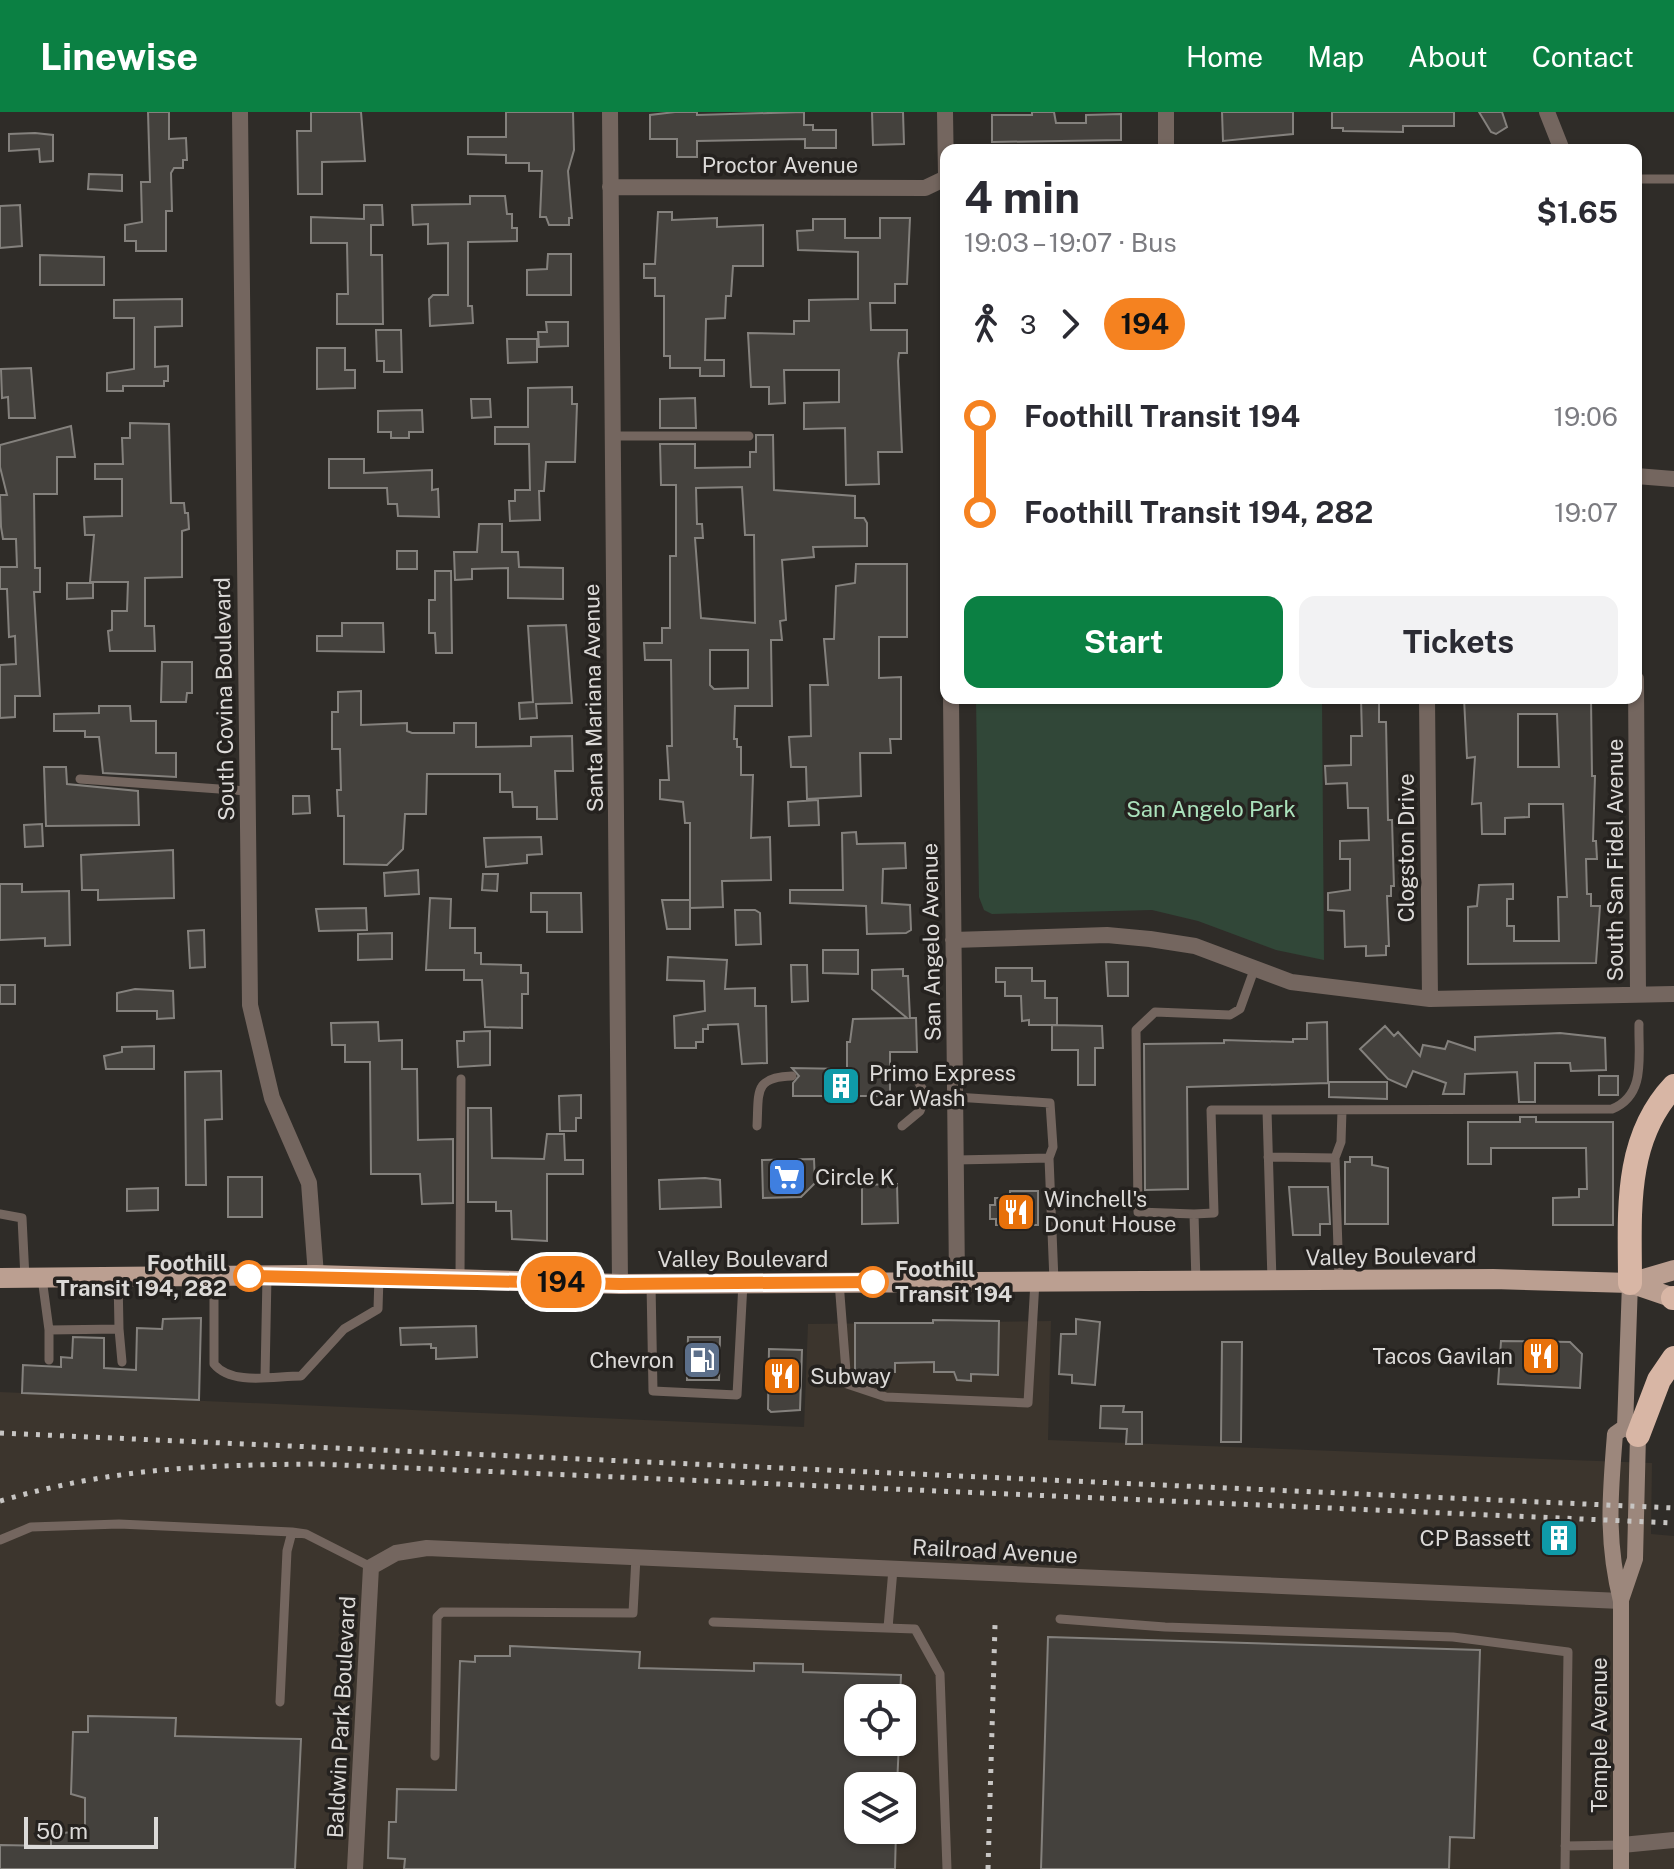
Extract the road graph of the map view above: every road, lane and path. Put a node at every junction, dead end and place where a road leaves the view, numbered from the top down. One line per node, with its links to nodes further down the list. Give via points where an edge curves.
1 (240, 112): 21 (street, South Covina Boulevard)
2 (610, 112): 12 (street, Santa Mariana Avenue)
3 (945, 112): 6 (street)
4 (1166, 112): 7 (street)
5 (1547, 112): 8 (street)
6 (945, 144)
7 (1166, 144)
8 (1560, 144)
9 (1642, 179): 10 (lane)
10 (1674, 179)
11 (940, 180): 12 (street, Proctor Avenue, via 925,188)
12 (610, 187): 13 (street, Santa Mariana Avenue)
13 (612, 436): 14 (lane); 60 (street, Santa Mariana Avenue)
14 (749, 436)
15 (1642, 476): 16 (street)
16 (1674, 479)
17 (951, 704): 22 (street, San Angelo Avenue)
18 (1427, 704): 26 (street, Clogston Drive)
19 (1636, 704): 24 (street, South San Fidel Avenue)
20 (80, 779): 21 (lane)
21 (247, 791): 44 (street, South Covina Boulevard, via 250,1005 272,1098 309,1183)
22 (953, 940): 23 (street, via 1107,935 1150,939 1195,946); 32 (street, San Angelo Avenue)
23 (1254, 970): 26 (street, via 1291,982); 42 (lane, via 1240,1009 1230,1015 1155,1012 1136,1030 1138,1212)
24 (1638, 994): 25 (street); 26 (street)
25 (1674, 994)
26 (1430, 999)
27 (1639, 1024): 34 (lane, via 1637,1085 1623,1104 1612,1109)
28 (792, 1076): 35 (lane, via 764,1081)
29 (890, 1076): 36 (lane, via 916,1078 926,1095 920,1111)
30 (461, 1079): 51 (lane)
31 (1674, 1086): 59 (highway, via 1649,1121 1635,1158)
32 (955, 1097): 38 (lane, via 1050,1103); 40 (street, San Angelo Avenue)
33 (1267, 1110): 34 (lane); 37 (lane); 42 (lane, via 1211,1110 1214,1213)
34 (1342, 1110): 39 (lane)
35 (757, 1126)
36 (902, 1126)
37 (1268, 1157): 39 (lane); 57 (lane)
38 (1049, 1158): 40 (lane); 54 (lane)
39 (1335, 1158): 52 (lane)
40 (955, 1160): 53 (street, San Angelo Avenue)
41 (0, 1214): 50 (lane, via 22,1218)
42 (1194, 1214): 56 (lane)
43 (1674, 1270): 59 (main road, Valley Boulevard)
44 (316, 1275): 46 (main road, Valley Boulevard); 48 (main road, Valley Boulevard)
45 (214, 1276): 46 (main road, Valley Boulevard); 47 (main road, Valley Boulevard); 68 (lane, via 214,1364 236,1377)
46 (267, 1276): 68 (lane)
47 (118, 1277): 50 (main road, Valley Boulevard); 63 (lane)
48 (379, 1277): 51 (main road, Valley Boulevard); 68 (lane, via 378,1309 344,1329 301,1376)
49 (0, 1278): 50 (main road, Valley Boulevard)
50 (33, 1278): 64 (lane)
51 (460, 1279): 60 (main road, Valley Boulevard)
52 (1339, 1279): 57 (main road, Valley Boulevard); 59 (main road, Valley Boulevard)
53 (957, 1281): 54 (main road, Valley Boulevard); 55 (main road, Valley Boulevard)
54 (1045, 1281): 55 (lane, via 1028,1403 886,1397 847,1384); 56 (main road, Valley Boulevard)
55 (839, 1282): 58 (main road, Valley Boulevard)
56 (1196, 1282): 57 (main road, Valley Boulevard)
57 (1272, 1282)
58 (743, 1283): 61 (main road, Valley Boulevard); 61 (lane, via 737,1395 653,1391)
59 (1630, 1283): 62 (main road, Valley Boulevard); 69 (main road, Temple Avenue)
60 (620, 1284): 61 (main road, Valley Boulevard)
61 (651, 1284)
62 (1674, 1298)
63 (119, 1329): 64 (lane); 67 (lane)
64 (49, 1330): 66 (lane)
65 (1674, 1358): 69 (highway)
66 (49, 1360)
67 (122, 1362)
68 (265, 1377)
69 (1631, 1431): 75 (main road, Temple Avenue, via 1635,1559); 75 (main road, Temple Avenue, via 1615,1434 1609,1512 1610,1558)
70 (292, 1532): 71 (lane, via 119,1524 31,1527); 73 (lane); 79 (lane)
71 (0, 1540)
72 (636, 1557): 73 (street, Railroad Avenue, via 427,1548 396,1553); 74 (street, Railroad Avenue); 80 (lane, via 633,1613 442,1612 437,1617)
73 (371, 1567): 84 (street, Baldwin Park Boulevard)
74 (893, 1569): 75 (street, Railroad Avenue); 78 (lane)
75 (1621, 1601): 82 (main road, Temple Avenue)
76 (1060, 1619): 83 (lane, via 1453,1637 1568,1652)
77 (713, 1622): 78 (lane)
78 (888, 1628): 85 (lane, via 915,1629 940,1674)
79 (280, 1702)
80 (435, 1756)
81 (1674, 1840): 82 (street)
82 (1622, 1845): 83 (lane); 87 (main road, Temple Avenue)
83 (1565, 1846): 86 (lane)
84 (355, 1869)
85 (947, 1869)
86 (1565, 1869)
87 (1621, 1869)

